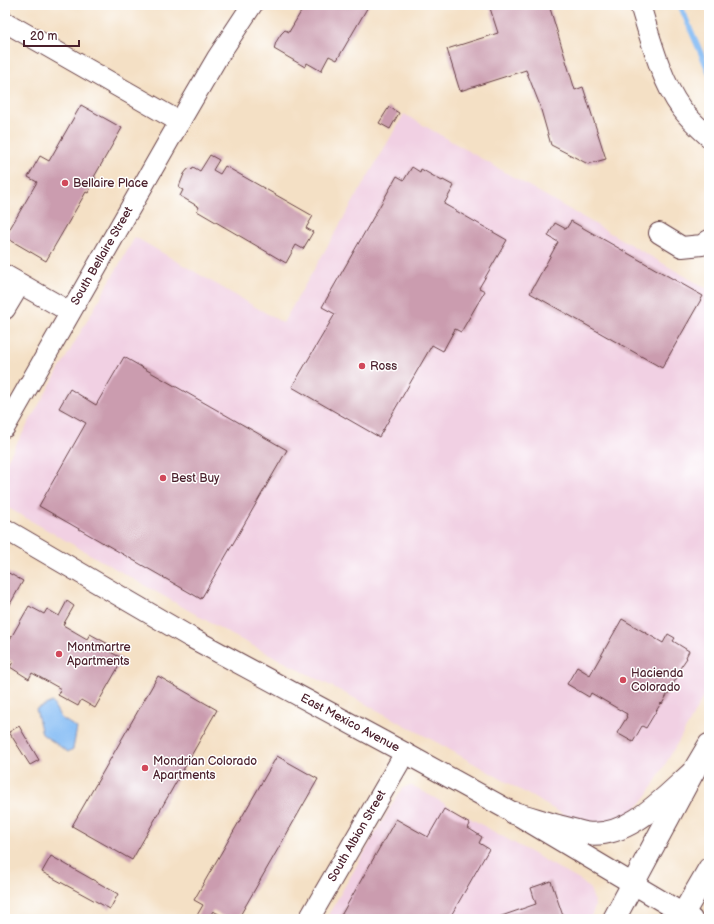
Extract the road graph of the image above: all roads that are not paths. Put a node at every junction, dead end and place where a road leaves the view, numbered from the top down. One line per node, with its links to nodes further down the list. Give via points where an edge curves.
1 (252, 5): 4 (street, South Bellaire Street, via 217,58)
2 (640, 5): 5 (street, via 650,38 674,97)
3 (5, 22): 4 (street)
4 (180, 122): 10 (street, South Bellaire Street)
5 (709, 137)
6 (658, 233): 7 (street, via 682,247 702,245)
7 (709, 240)
8 (12, 280): 9 (street); 10 (street)
9 (5, 309)
10 (70, 312): 11 (street, South Bellaire Street)
11 (8, 414)
12 (5, 529): 14 (street, East Mexico Avenue, via 190,637)
13 (709, 745): 15 (main road)
14 (405, 753): 16 (street, East Mexico Avenue); 20 (street, South Albion Street)
15 (693, 772): 16 (main road, via 636,820 624,827 598,834 585,833); 18 (main road)
16 (514, 813): 18 (street, East Mexico Avenue)
17 (709, 868): 19 (main road)
18 (633, 884): 19 (street, East Mexico Avenue); 21 (main road)
19 (685, 917)
20 (309, 919)
21 (614, 919)

